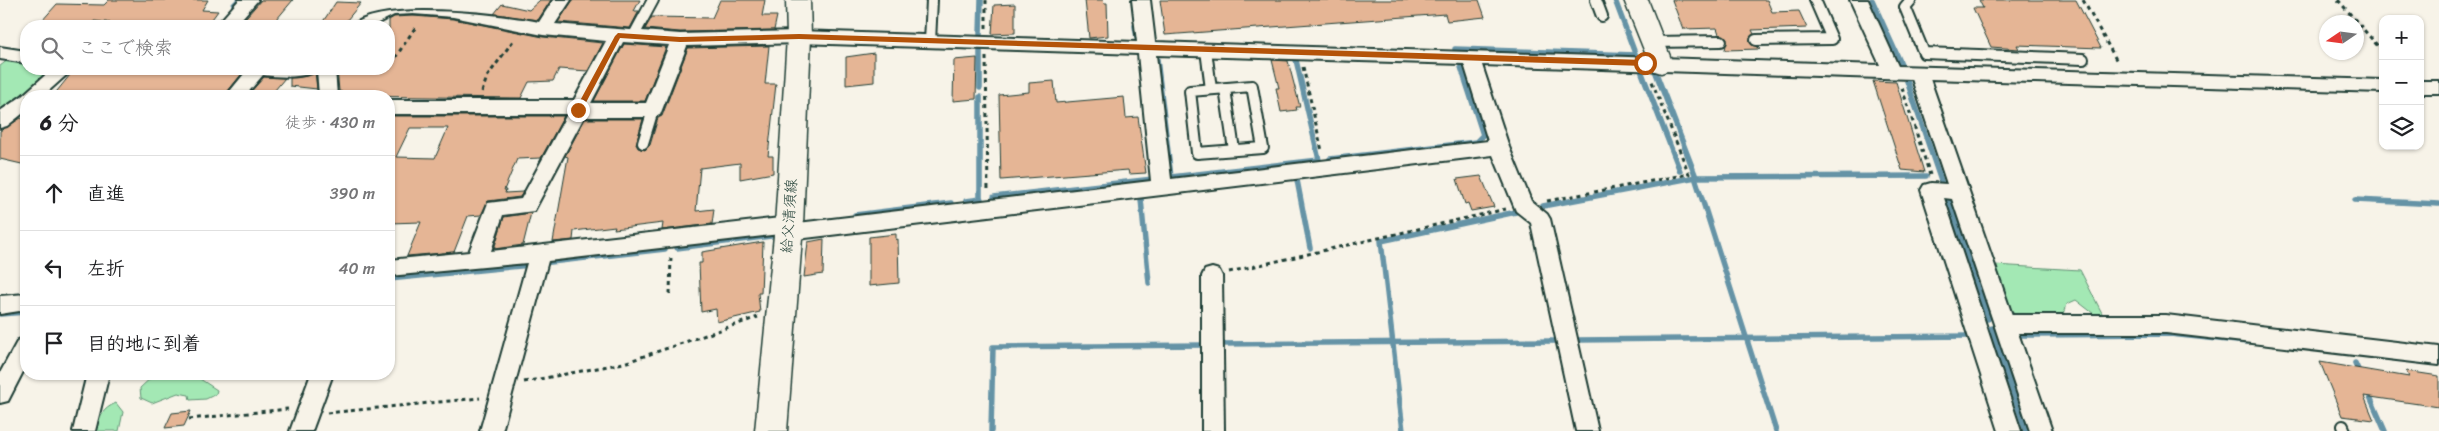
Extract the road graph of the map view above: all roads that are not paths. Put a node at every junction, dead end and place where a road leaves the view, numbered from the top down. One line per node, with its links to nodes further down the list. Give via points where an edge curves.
1 (249, 0): 14 (street)
2 (562, 0): 16 (street)
3 (653, 0): 17 (lane)
4 (798, 0): 18 (main road, 給父清須線)
5 (932, 0): 22 (lane)
6 (1141, 0): 23 (street)
7 (1596, 0): 13 (lane)
8 (1636, 0): 28 (main road)
9 (1815, 0): 20 (lane, via 1832,40)
10 (1860, 0): 31 (street)
11 (1911, 0): 26 (lane, via 1905,7 1924,53)
12 (415, 4): 15 (street, via 391,9); 16 (street)
13 (1602, 16)
14 (231, 20)
15 (369, 20)
16 (543, 29): 17 (street)
17 (626, 36): 19 (street); 47 (street)
18 (799, 37): 19 (street); 22 (street); 55 (main road, 給父清須線)
19 (680, 40): 48 (street)
20 (1756, 40)
21 (1722, 41): 28 (lane)
22 (930, 42): 23 (street)
23 (1146, 48): 24 (street); 53 (street)
24 (1206, 50): 29 (street); 41 (lane)
25 (0, 53): 27 (street)
26 (1936, 54): 30 (lane); 33 (lane)
27 (20, 56)
28 (1653, 56): 29 (street); 31 (street)
29 (1471, 58): 51 (street)
30 (2084, 59)
31 (1894, 72): 32 (street)
32 (1919, 73): 33 (street); 54 (street)
33 (1944, 73): 37 (street)
34 (57, 75): 42 (street)
35 (253, 75): 43 (street)
36 (326, 75): 44 (street)
37 (2379, 86)
38 (2424, 87): 39 (street)
39 (2439, 87)
40 (1225, 88): 41 (lane); 52 (lane); 52 (lane, via 1252,86 1263,148)
41 (1211, 89): 52 (lane, via 1190,91 1197,153)
42 (39, 90)
43 (240, 90)
44 (328, 90)
45 (20, 106): 49 (street)
46 (395, 107): 47 (street)
47 (579, 108): 48 (street); 57 (street, via 526,206 495,208)
48 (653, 110): 50 (lane)
49 (0, 121)
50 (643, 143)
51 (1499, 148): 53 (street); 73 (street, via 1523,206 1540,219)
52 (1234, 150)
53 (1162, 189): 55 (street)
54 (1960, 192): 62 (street); 74 (street, via 1931,190)
55 (789, 229): 56 (street); 71 (main road, 給父清須線)
56 (540, 254): 57 (street); 70 (street)
57 (477, 260): 58 (street)
58 (395, 267)
59 (1212, 276): 72 (street)
60 (20, 303): 61 (street)
61 (0, 305)
62 (2005, 324): 63 (street, via 2166,324); 75 (street)
63 (2439, 356)
64 (20, 357): 67 (street)
65 (97, 380): 69 (street)
66 (320, 380): 68 (street)
67 (0, 394)
68 (306, 418)
69 (84, 431)
70 (491, 431)
71 (771, 431)
72 (1213, 431)
73 (1587, 431)
74 (2010, 431)
75 (2041, 431)

